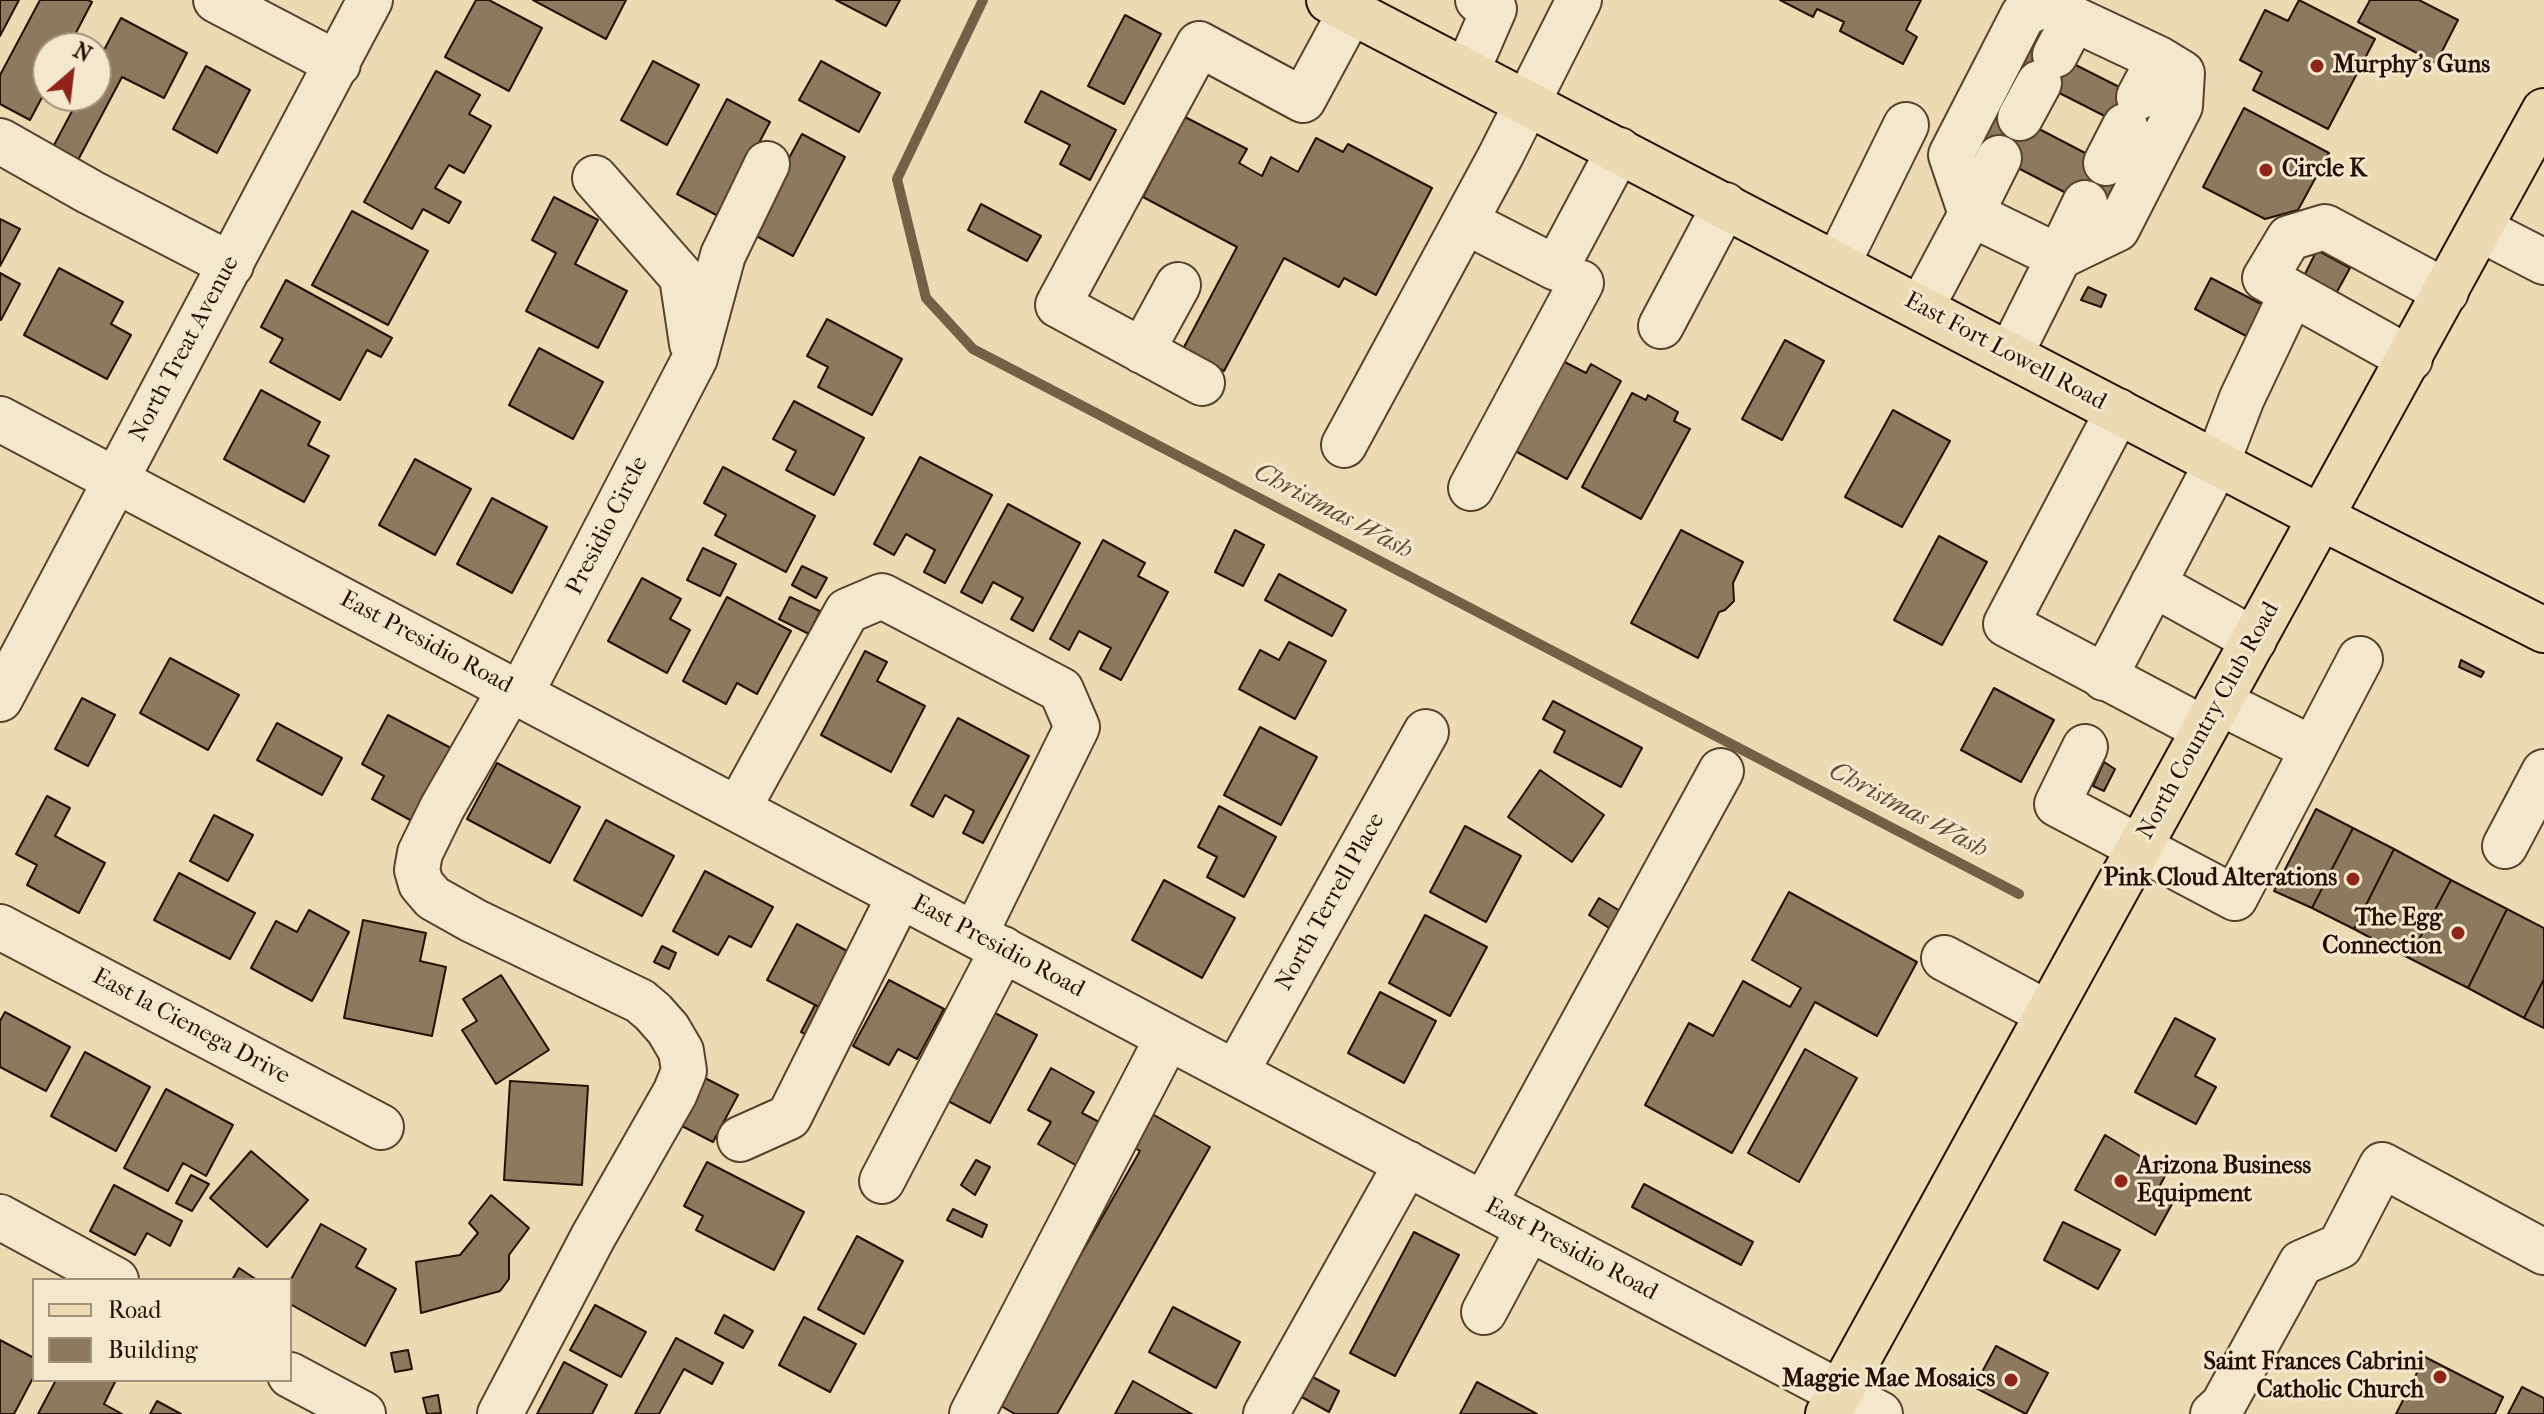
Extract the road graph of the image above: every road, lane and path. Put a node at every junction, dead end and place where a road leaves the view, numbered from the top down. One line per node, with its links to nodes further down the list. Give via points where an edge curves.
1 (216, 0): 7 (street)
2 (370, 0): 7 (street, North Treat Avenue)
3 (1579, 0): 9 (street)
4 (1490, 3): 8 (street)
5 (1340, 6): 8 (main road, East Fort Lowell Road); 33 (street, via 1303,100 1199,44 1058,305)
6 (2159, 59): 12 (street); 20 (street, via 2047,69 2043,4 2023,15 1951,155); 23 (street, via 2182,73 2180,106 2117,229)
7 (338, 64): 25 (street, North Treat Avenue)
8 (1467, 71): 9 (main road, East Fort Lowell Road)
9 (1527, 102): 14 (main road, East Fort Lowell Road); 21 (street)
10 (2544, 111): 22 (main road, North Country Club Road)
11 (1906, 125): 26 (street)
12 (2123, 129)
13 (0, 141): 25 (street)
14 (1619, 150): 19 (main road, East Fort Lowell Road); 21 (street, via 1556,268)
15 (1999, 158): 20 (street)
16 (767, 164): 35 (street, Presidio Circle, via 723,255)
17 (595, 178): 35 (street, via 682,277)
18 (2085, 203): 23 (street)
19 (1725, 205): 26 (main road, East Fort Lowell Road); 32 (street)
20 (1971, 214): 23 (street); 31 (street)
21 (1466, 222): 40 (street)
22 (2480, 229): 24 (street); 29 (main road, North Country Club Road)
23 (2059, 257): 34 (street)
24 (2537, 258)
25 (231, 265): 42 (street, North Treat Avenue)
26 (1837, 265): 31 (main road, East Fort Lowell Road)
27 (1581, 283): 43 (street)
28 (1178, 285): 33 (street)
29 (2446, 292): 30 (street, via 2325,227 2289,238 2265,278); 36 (main road, North Country Club Road)
30 (2292, 293): 36 (street); 41 (street)
31 (1921, 308): 34 (main road, East Fort Lowell Road)
32 (1661, 326)
33 (1142, 351): 37 (street)
34 (2010, 355): 38 (main road, East Fort Lowell Road)
35 (695, 358): 51 (street, Presidio Circle)
36 (2410, 359): 44 (main road, North Country Club Road)
37 (1202, 383)
38 (2118, 411): 41 (main road, East Fort Lowell Road); 49 (street, via 2006,624)
39 (0, 419): 42 (street, East Presidio Road)
40 (1344, 445)
41 (2217, 463): 44 (main road, East Fort Lowell Road); 45 (street)
42 (116, 479): 50 (street, North Treat Avenue); 51 (street, East Presidio Road)
43 (1471, 488)
44 (2322, 518): 46 (main road, East Fort Lowell Road); 47 (main road, North Country Club Road)
45 (2153, 584): 47 (street); 49 (street)
46 (2544, 630)
47 (2254, 640): 52 (main road, North Country Club Road)
48 (2360, 659): 55 (street)
49 (2104, 678): 52 (street)
50 (3, 685)
51 (516, 691): 58 (street, East Presidio Road); 81 (street, Presidio Circle, via 442,808 420,853 421,884 433,898 474,921 640,1001 668,1029 681,1051 684,1071)
52 (2212, 715): 55 (street); 60 (main road, North Country Club Road)
53 (1426, 732): 67 (street, North Terrell Place)
54 (2085, 747): 60 (street, via 2057,804)
55 (2313, 749): 60 (street, via 2235,898)
56 (1721, 771): 72 (street)
57 (2544, 772): 59 (street)
58 (738, 809): 61 (street, East Presidio Road); 63 (street, via 847,611 882,596 1061,690 1077,727)
59 (2505, 846)
60 (2138, 848): 65 (main road, North Country Club Road)
61 (900, 895): 63 (street, East Presidio Road); 69 (street, via 789,1117)
62 (0, 927): 68 (street, East la Cienega Drive)
63 (989, 942): 66 (street, East Presidio Road); 71 (street)
64 (1944, 958): 65 (street)
65 (2047, 1013): 79 (main road, North Country Club Road)
66 (1168, 1037): 67 (street, East Presidio Road); 82 (street)
67 (1236, 1072): 70 (street, East Presidio Road)
68 (381, 1127)
69 (740, 1139)
70 (1407, 1163): 72 (street, East Presidio Road); 83 (street)
71 (882, 1181)
72 (1484, 1204): 74 (street, East Presidio Road)
73 (0, 1217): 76 (street)
74 (1529, 1228): 77 (street); 79 (street, East Presidio Road)
75 (2544, 1252): 85 (street, via 2382,1165 2340,1246 2301,1263 2223,1405)
76 (112, 1278)
77 (1484, 1312)
78 (292, 1376): 80 (street)
79 (1834, 1403): 84 (street, East Presidio Road)
80 (363, 1414)
81 (500, 1414)
82 (972, 1414)
83 (1266, 1414)
84 (1880, 1414)
85 (2213, 1414)

